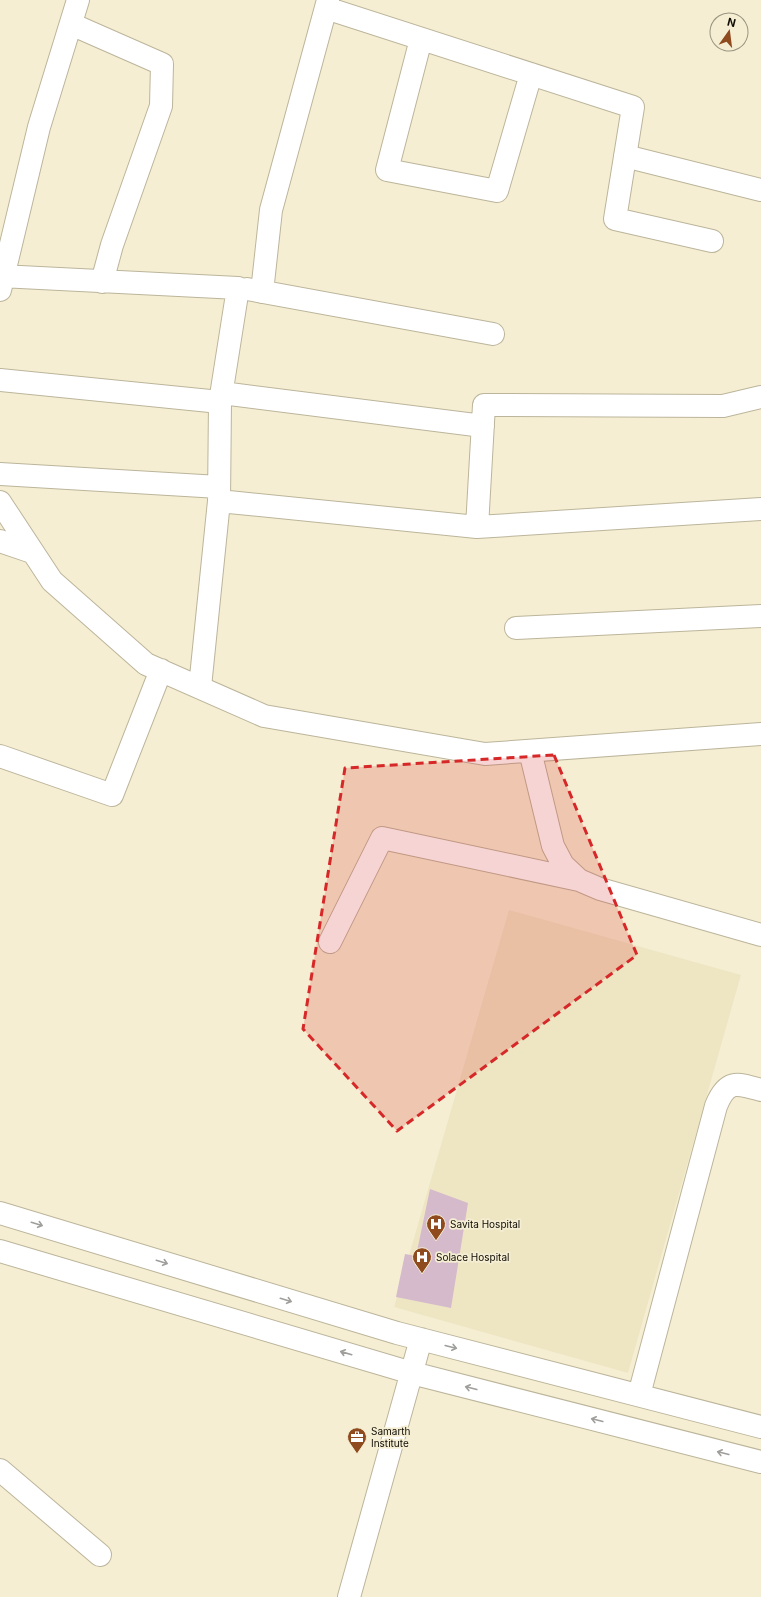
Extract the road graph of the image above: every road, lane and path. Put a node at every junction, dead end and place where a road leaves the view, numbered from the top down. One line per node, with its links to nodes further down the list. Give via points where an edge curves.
1 (78, 0): 3 (street)
2 (327, 4): 4 (street); 12 (street, via 271,210)
3 (71, 24): 9 (street, via 39,127); 10 (street, via 162,64 162,106 112,245)
4 (421, 39): 5 (street); 5 (street, via 387,170 497,191)
5 (531, 74): 6 (street, via 633,107)
6 (625, 156): 7 (street); 8 (street, via 615,219)
7 (761, 190)
8 (712, 241)
9 (1, 281): 10 (street)
10 (102, 282): 11 (street)
11 (238, 288): 12 (street); 16 (street)
12 (262, 292): 13 (street)
13 (493, 334)
14 (0, 380): 16 (street)
15 (761, 397): 17 (street, via 723,406 484,405)
16 (221, 398): 17 (street); 19 (street)
17 (483, 426): 22 (street)
18 (0, 474): 19 (street)
19 (219, 494): 22 (street); 28 (street)
20 (0, 502): 24 (street)
21 (761, 509): 22 (street)
22 (477, 527)
23 (0, 541): 24 (street)
24 (32, 552): 27 (street, via 52,581 146,664)
25 (761, 616): 26 (street)
26 (516, 628)
27 (161, 670): 28 (street); 31 (street, via 112,795)
28 (200, 687): 30 (street, via 264,716 484,754)
29 (761, 734): 30 (street)
30 (530, 751): 32 (street, via 553,846 563,865)
31 (0, 756)
32 (579, 880): 33 (street, via 600,889); 34 (street, via 382,838)
33 (761, 935)
34 (330, 942)
35 (761, 1090): 40 (street, via 742,1085 730,1086 722,1093 716,1106)
36 (0, 1213): 38 (street, one-way to 38)
37 (0, 1251): 39 (street, one-way to 37)
38 (421, 1339): 39 (street); 40 (street, one-way to 40)
39 (412, 1373): 42 (street, one-way to 39); 45 (street)
40 (639, 1395): 41 (street)
41 (761, 1427)
42 (761, 1462)
43 (0, 1470): 44 (street)
44 (100, 1555)
45 (349, 1597)

